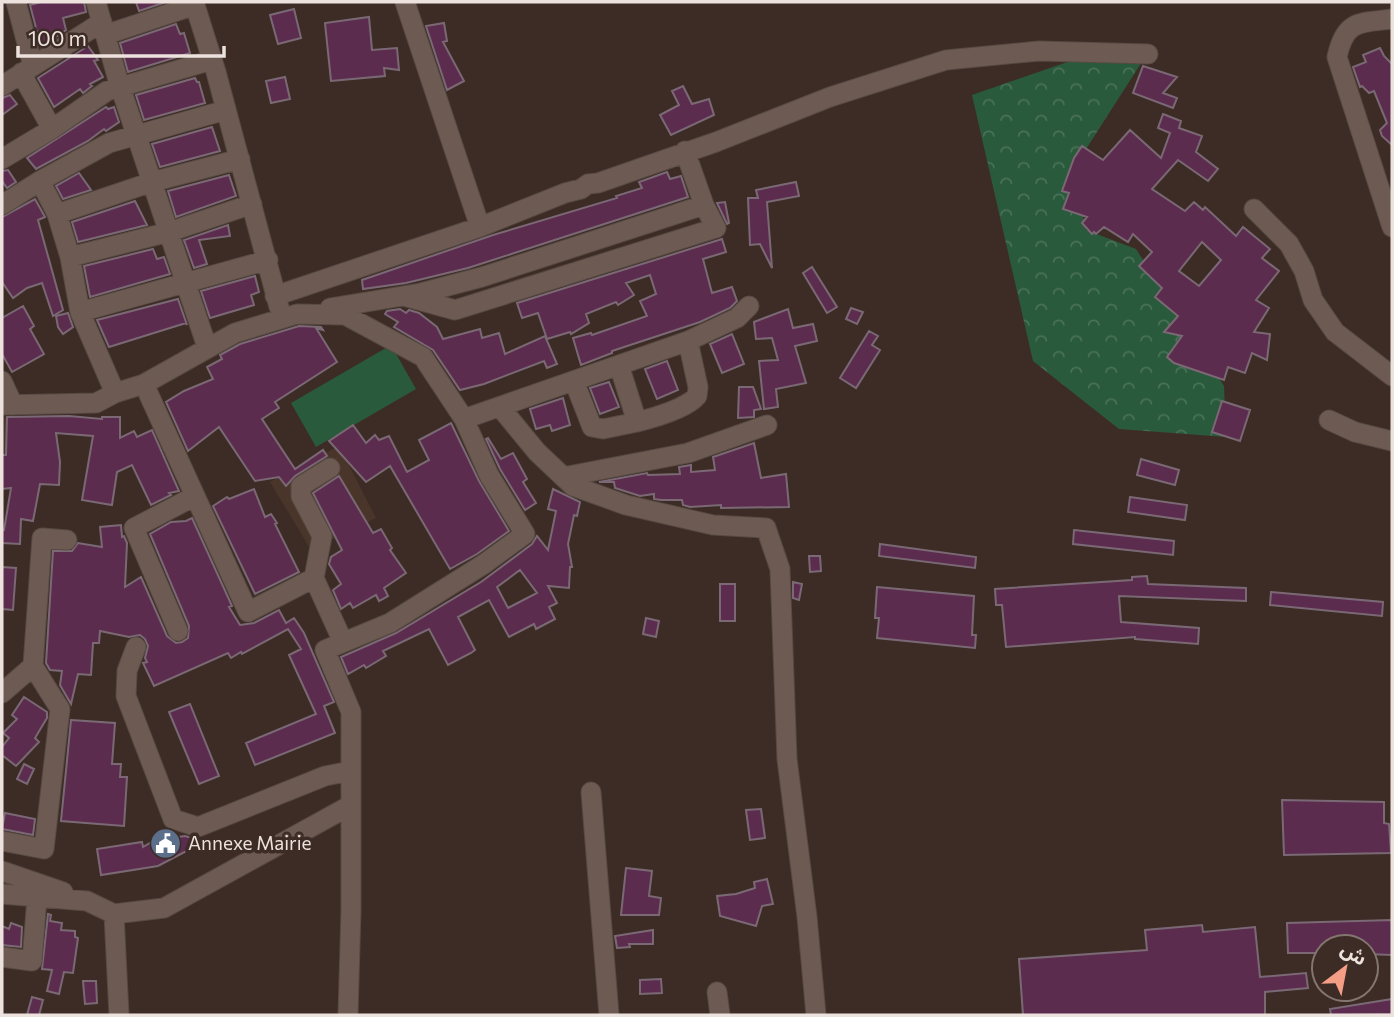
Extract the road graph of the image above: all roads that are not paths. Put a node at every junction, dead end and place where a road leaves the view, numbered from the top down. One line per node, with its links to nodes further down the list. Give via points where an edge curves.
1 (96, 2): 6 (street)
2 (405, 2): 24 (street)
3 (195, 3): 6 (street); 8 (street)
4 (15, 4): 9 (street)
5 (1392, 19): 25 (street, via 1349,28 1337,57)
6 (103, 28): 9 (street); 11 (street)
7 (1149, 54): 15 (street, via 1040,51 946,60)
8 (212, 60): 11 (street); 12 (street)
9 (27, 70): 10 (street); 13 (street)
10 (2, 86)
11 (121, 89): 13 (street, via 107,92); 14 (street)
12 (226, 110): 14 (street); 17 (street)
13 (52, 129): 16 (street)
14 (137, 137): 18 (street, via 110,143); 19 (street)
15 (685, 150): 24 (street); 33 (street, via 716,228 455,310 404,296)
16 (2, 159)
17 (240, 159): 19 (street); 20 (street)
18 (40, 181): 21 (street); 23 (street)
19 (152, 182): 23 (street); 26 (street)
20 (252, 204): 26 (street); 28 (street)
21 (2, 205)
22 (1254, 209): 37 (street, via 1289,244 1313,300 1335,332)
23 (57, 214): 27 (street)
24 (480, 227): 30 (street)
25 (1392, 227)
26 (169, 232): 27 (street); 29 (street)
27 (70, 257): 32 (street)
28 (268, 260): 29 (street); 30 (street)
29 (186, 282): 32 (street); 35 (street)
30 (275, 296): 33 (street)
31 (749, 306): 34 (street, via 737,318)
32 (80, 312): 41 (street)
33 (290, 316): 35 (street); 44 (street, via 345,315 422,357)
34 (688, 341): 36 (street); 46 (street, via 697,396)
35 (207, 346): 40 (street)
36 (619, 365): 39 (street); 46 (street)
37 (1392, 376)
38 (2, 381): 42 (street)
39 (574, 381): 43 (street); 46 (street, via 592,427)
40 (144, 384): 41 (street); 51 (street)
41 (115, 393): 42 (street, via 96,402)
42 (8, 405)
43 (499, 407): 44 (street); 50 (street)
44 (464, 419): 55 (street, via 489,475 525,534 390,623)
45 (1329, 421): 48 (street)
46 (637, 422)
47 (767, 425): 50 (street, via 688,453)
48 (1392, 441)
49 (330, 468): 53 (street, via 302,486 301,496 322,536)
50 (563, 477): 74 (street, via 573,486 626,505 713,525 766,528 780,569 787,760)
51 (195, 496): 53 (street, via 248,612); 54 (street, via 134,528)
52 (66, 540): 57 (street, via 42,538)
53 (314, 578): 55 (street)
54 (178, 631)
55 (343, 642): 59 (street, via 325,650 351,712)
56 (136, 647): 59 (street, via 127,671 126,696 173,819 198,827 325,776)
57 (33, 666): 58 (street); 62 (street, via 60,709 44,849)
58 (2, 692)
59 (351, 771): 61 (street)
60 (590, 792): 72 (street)
61 (351, 805): 67 (street, via 164,908); 71 (street)
62 (2, 841)
63 (2, 871): 66 (street)
64 (2, 894): 65 (street)
65 (37, 898): 66 (street); 68 (street, via 32,961)
66 (87, 901): 67 (street)
67 (114, 914): 70 (street)
68 (2, 957)
69 (717, 992): 73 (street)
70 (119, 1015)
71 (348, 1015)
72 (609, 1015)
73 (720, 1015)
74 (816, 1015)

